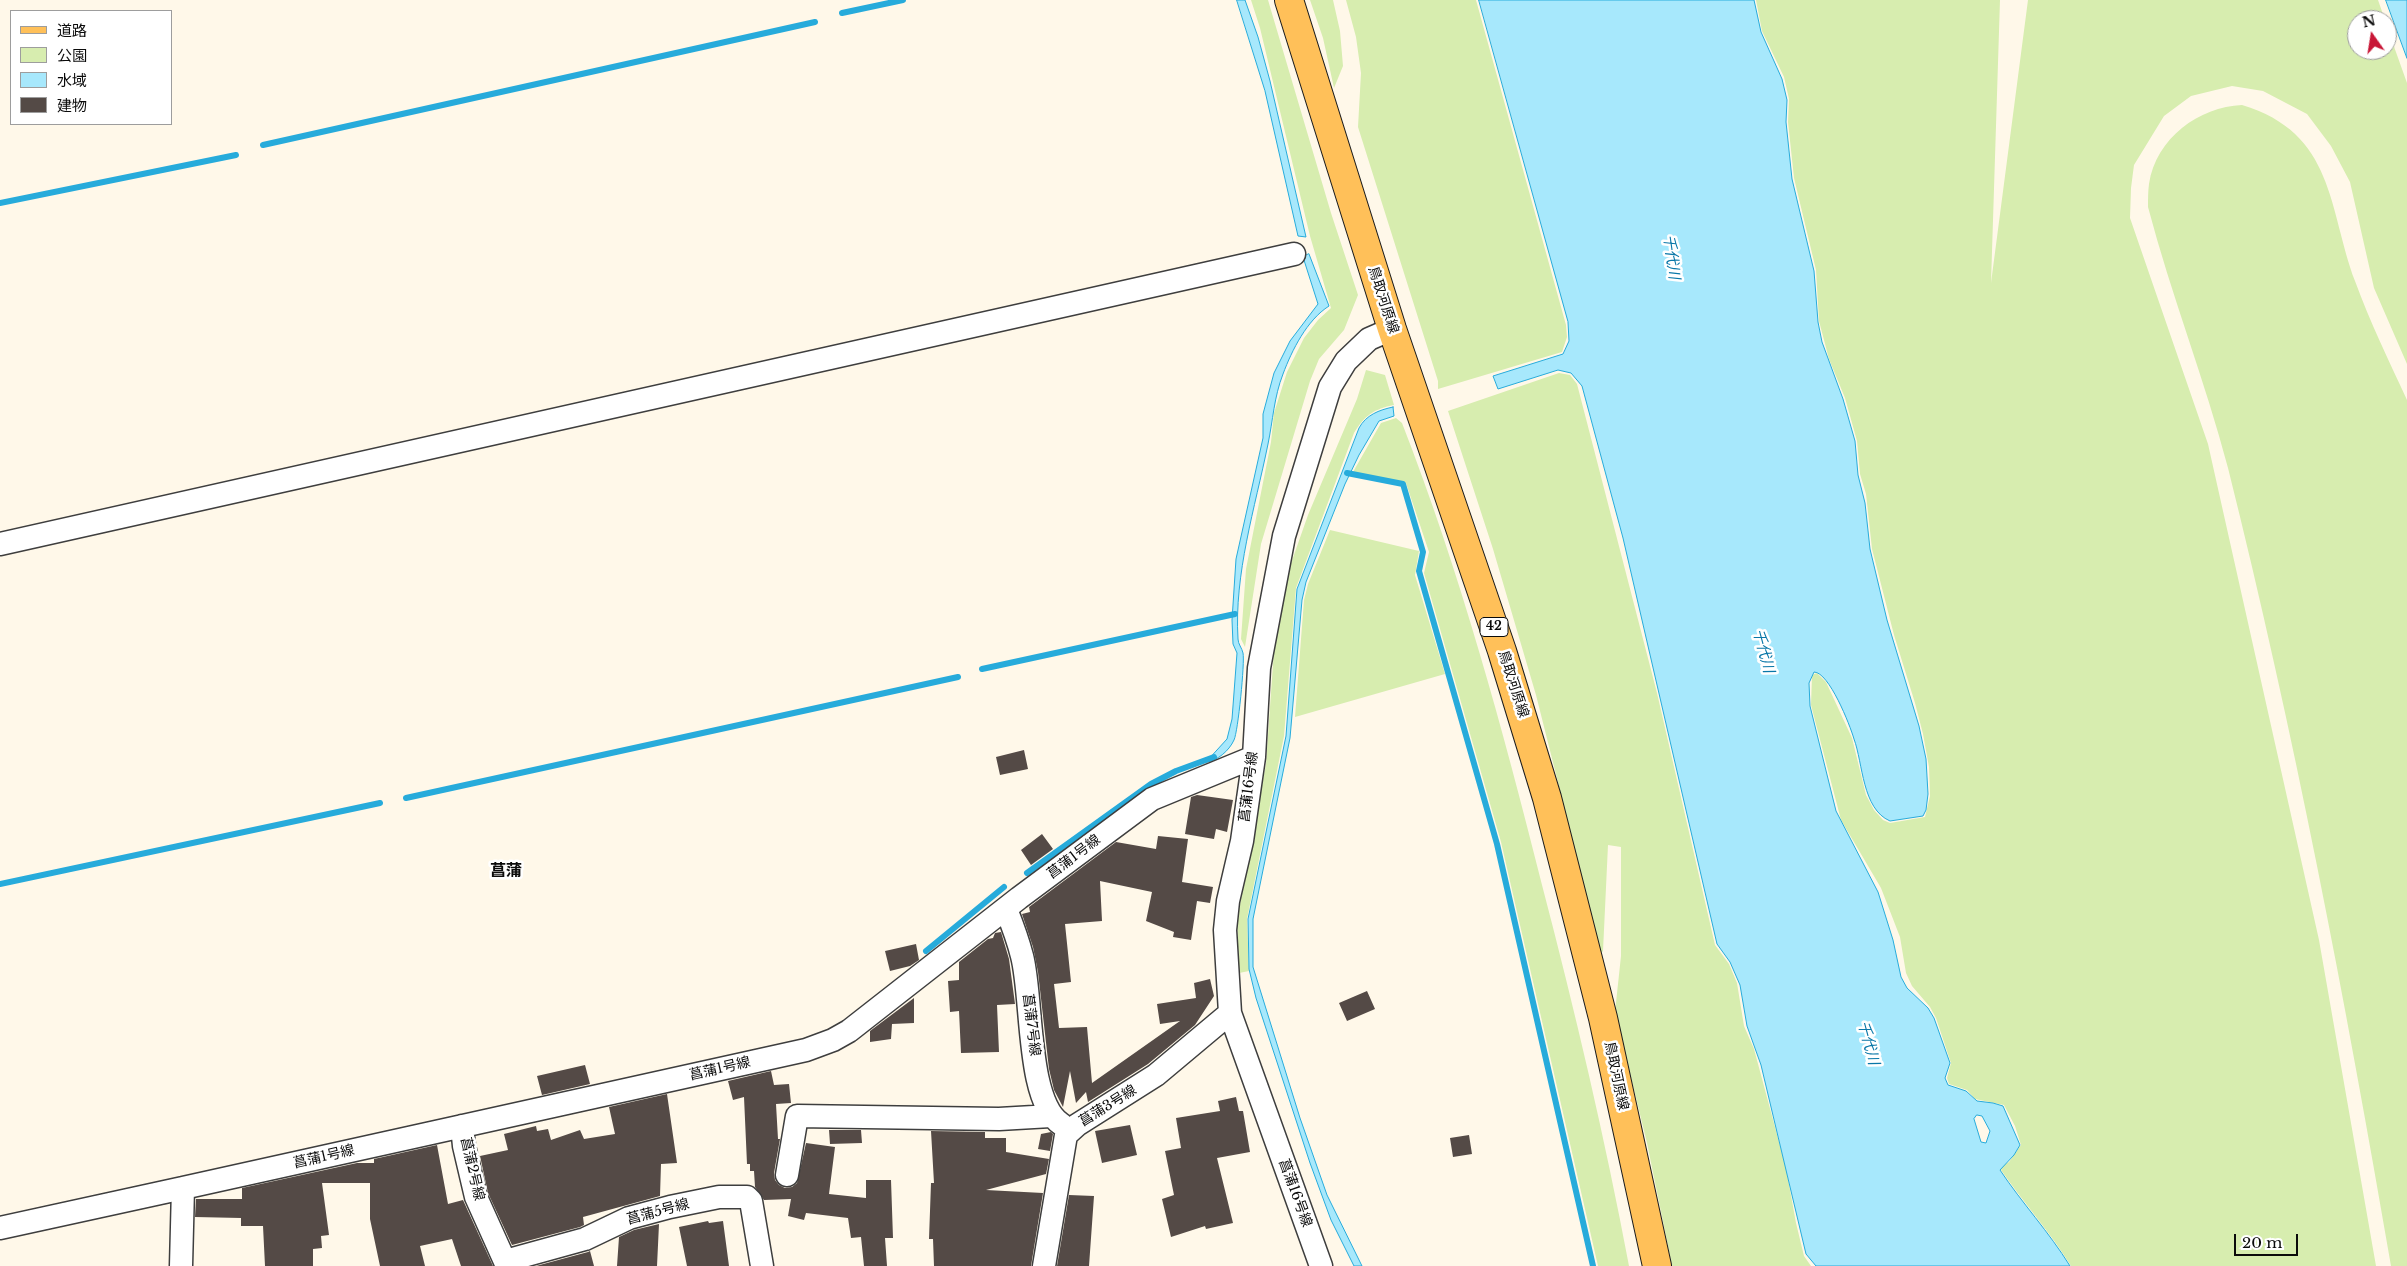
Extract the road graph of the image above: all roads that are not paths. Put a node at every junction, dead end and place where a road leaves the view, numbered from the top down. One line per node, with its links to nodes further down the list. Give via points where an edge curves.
1 (1289, 0): 3 (main road, 鳥取河原線 / 42)
2 (1294, 254): 4 (street)
3 (1392, 329): 5 (street, 菖蒲16号線, via 1369,340 1346,361 1330,387 1284,536 1259,668); 19 (main road, 鳥取河原線 / 42, via 1505,660 1547,798 1603,1018)
4 (0, 544)
5 (1254, 757): 6 (street, 菖蒲1号線, via 1152,799); 7 (street, 菖蒲16号線, via 1225,930)
6 (1006, 909): 8 (street, 菖蒲7号線, via 1023,956 1039,1088); 9 (street, 菖蒲1号線, via 849,1031 821,1045)
7 (1230, 1013): 10 (street, 菖蒲3号線, via 1156,1075); 18 (street, 菖蒲16号線)
8 (1051, 1116): 10 (street); 11 (street, via 999,1119 798,1116)
9 (462, 1126): 12 (street, 菖蒲1号線); 14 (street, 菖蒲2号線, via 476,1197)
10 (1071, 1130): 17 (street, 菖蒲3号線, via 1066,1135)
11 (787, 1175)
12 (182, 1188): 13 (street, 菖蒲1号線); 15 (street)
13 (0, 1228)
14 (506, 1263): 16 (street, 菖蒲5号線, via 585,1238 629,1218 719,1197 747,1197 751,1201)
15 (180, 1266)
16 (762, 1266)
17 (1044, 1266)
18 (1321, 1266)
19 (1657, 1266)

